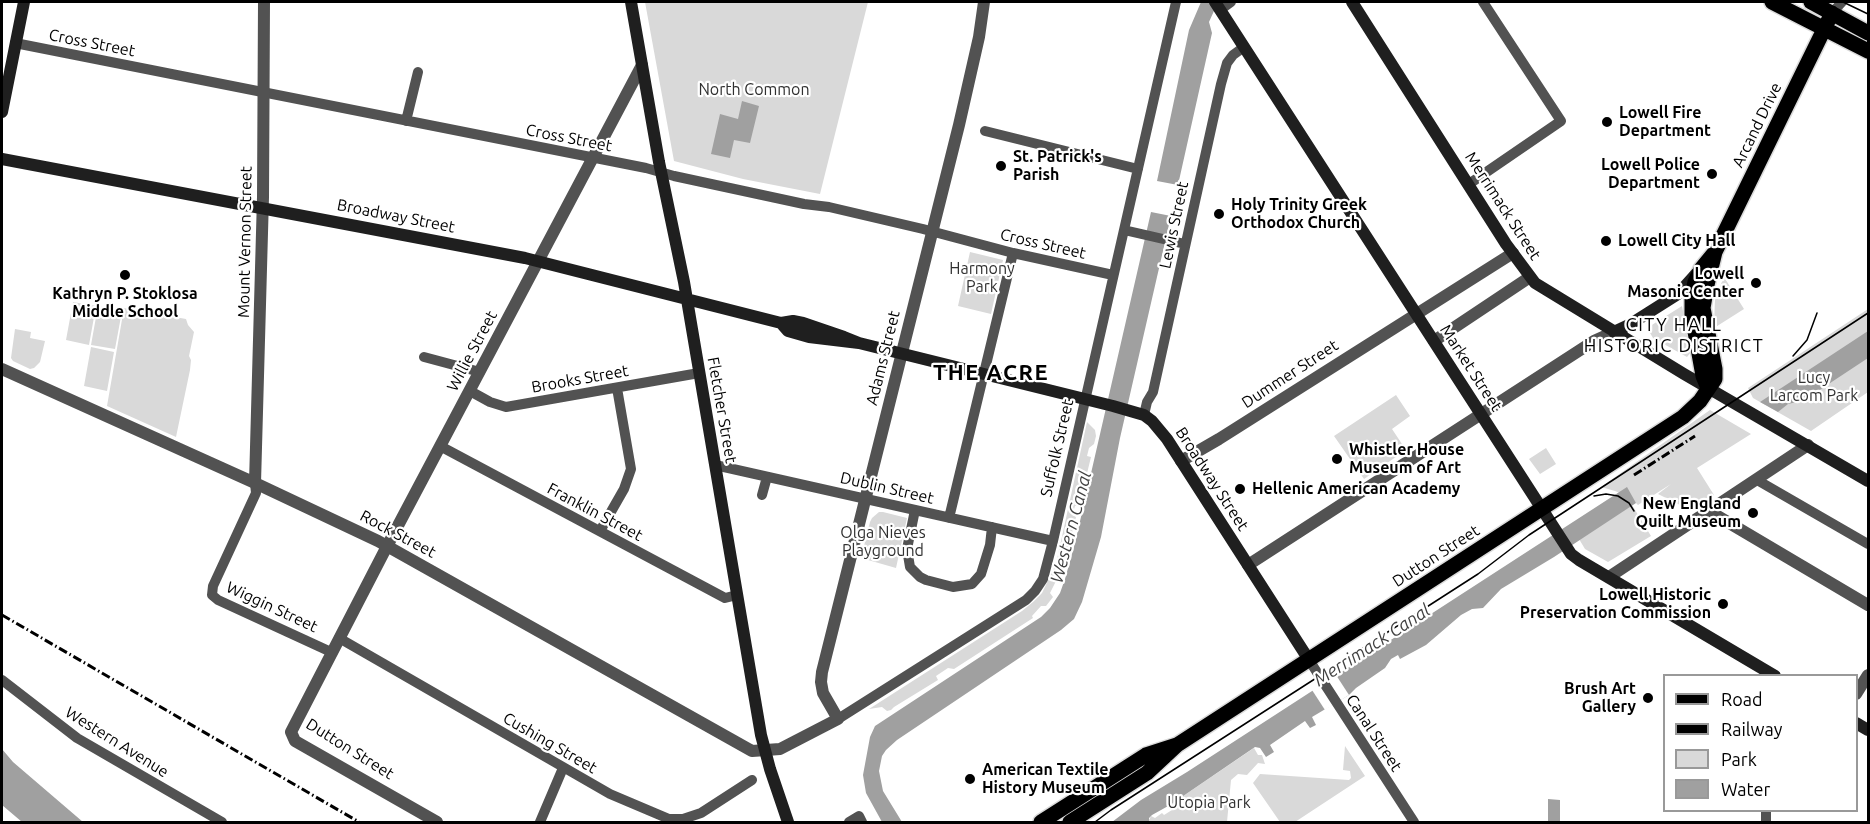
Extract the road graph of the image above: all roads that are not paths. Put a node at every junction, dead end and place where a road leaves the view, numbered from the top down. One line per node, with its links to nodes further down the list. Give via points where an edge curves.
1 (24, 2): 16 (main road)
2 (264, 2): 21 (street, Mount Vernon Street)
3 (631, 2): 19 (main road, Fletcher Street)
4 (984, 2): 32 (street, Adams Street)
5 (1176, 2): 27 (street, Suffolk Street)
6 (1231, 2): 12 (street)
7 (1352, 2): 29 (main road, Merrimack Street)
8 (1483, 2): 29 (street, via 1561,121)
9 (1772, 2): 14 (main road)
10 (1811, 2): 13 (main road)
11 (1842, 2): 13 (street, Arcand Drive)
12 (1217, 6): 17 (main road, Market Street)
13 (1831, 8): 14 (main road, Arcand Drive); 15 (main road)
14 (1825, 29): 18 (main road); 34 (main road, Arcand Drive)
15 (1869, 33)
16 (15, 43): 21 (street, Cross Street); 22 (main road)
17 (1244, 47): 33 (street, Lewis Street, via 1233,55 1224,73); 42 (main road, Market Street)
18 (1869, 51)
19 (642, 65): 25 (street, Willie Street); 28 (main road, Fletcher Street)
20 (418, 72): 23 (street)
21 (263, 93): 23 (street, Cross Street); 30 (street, Mount Vernon Street)
22 (2, 112)
23 (406, 121): 25 (street, Cross Street)
24 (985, 131): 27 (street)
25 (593, 158): 28 (street, Cross Street); 37 (street, Willie Street)
26 (2, 159): 30 (main road, Broadway Street)
27 (1138, 169): 31 (street, Suffolk Street)
28 (662, 172): 32 (street, Cross Street); 41 (main road, Fletcher Street)
29 (1469, 183): 36 (main road, Merrimack Street)
30 (263, 208): 37 (main road, Broadway Street); 64 (street, Mount Vernon Street)
31 (1124, 230): 33 (street); 39 (street, Suffolk Street)
32 (932, 232): 35 (street, Cross Street); 45 (street, Adams Street)
33 (1185, 244): 55 (street, Lewis Street, via 1153,392)
34 (1715, 252): 38 (main road, Arcand Drive); 52 (main road, Arcand Drive, via 1703,308 1715,369 1715,380)
35 (1013, 253): 39 (street, Cross Street); 50 (street)
36 (1513, 253): 40 (main road, Merrimack Street); 42 (street, Dummer Street)
37 (538, 261): 41 (main road, Broadway Street); 48 (street, Willie Street)
38 (1701, 269): 43 (main road, Arcand Drive, via 1678,294); 52 (main road, Arcand Drive, via 1691,305)
39 (1113, 275): 54 (street, Suffolk Street)
40 (1530, 278): 43 (main road, Merrimack Street); 44 (street)
41 (687, 299): 45 (main road, Broadway Street, via 781,323 803,323); 49 (main road, Fletcher Street)
42 (1416, 314): 44 (main road, Market Street); 59 (street, Dummer Street)
43 (1614, 332): 52 (main road, Merrimack Street); 56 (street, via 1594,341)
44 (1434, 341): 56 (main road, Market Street)
45 (902, 353): 50 (main road, Broadway Street); 66 (street, Adams Street)
46 (424, 357): 48 (street)
47 (2, 369): 64 (street, Rock Street)
48 (480, 372): 53 (street, Willie Street)
49 (699, 373): 51 (street, Brooks Street); 60 (main road, Fletcher Street)
50 (984, 374): 54 (main road, Broadway Street); 70 (street)
51 (617, 388): 53 (street, Brooks Street, via 506,407); 72 (street, via 631,469)
52 (1708, 388): 58 (main road, Merrimack Street); 67 (main road, Dutton Street, via 1683,417)
53 (470, 390): 57 (street, Willie Street)
54 (1085, 400): 55 (main road, Broadway Street); 73 (street, Suffolk Street)
55 (1140, 414): 59 (main road, Broadway Street, via 1161,430)
56 (1482, 415): 67 (main road, Market Street); 76 (street)
57 (440, 446): 72 (street, Franklin Street); 75 (street, Willie Street)
58 (1808, 446): 62 (street); 63 (main road, Merrimack Street)
59 (1181, 461): 76 (main road, Broadway Street)
60 (715, 465): 61 (street, Dublin Street); 78 (main road, Fletcher Street)
61 (767, 477): 65 (street); 66 (street, Dublin Street)
62 (1756, 480): 69 (street); 74 (street)
63 (1869, 481)
64 (255, 483): 75 (street, Rock Street); 81 (street, Wiggin Street, via 256,493 212,595)
65 (762, 495)
66 (865, 499): 68 (street, Dublin Street); 87 (street, Adams Street, via 822,672 823,693)
67 (1542, 508): 77 (main road, Market Street, via 1576,558); 82 (main road, Dutton Street)
68 (915, 510): 70 (street, Dublin Street); 71 (street, via 907,549 910,567 926,580 953,586 972,584 981,574)
69 (1709, 511): 77 (street); 79 (street)
70 (949, 518): 71 (street, Dublin Street)
71 (992, 527): 73 (street, Dublin Street)
72 (600, 531): 78 (street, Franklin Street, via 725,597)
73 (1053, 541): 87 (street, Suffolk Street, via 1043,579 1026,600)
74 (1869, 544)
75 (387, 546): 80 (street, Willie Street); 89 (street, Rock Street, via 752,751)
76 (1248, 565): 82 (main road, Broadway Street)
77 (1609, 578): 83 (main road, Market Street)
78 (737, 595): 89 (main road, Fletcher Street)
79 (1869, 605)
80 (339, 638): 81 (street, Willie Street); 90 (street, Cushing Street)
81 (332, 652): 94 (street, Dutton Street, via 292,729 293,738)
82 (1309, 660): 88 (main road, Dutton Street); 100 (street, Canal Street)
83 (1773, 674)
84 (1869, 675): 86 (street)
85 (2, 680): 93 (street, Western Avenue, via 77,738)
86 (1858, 692)
87 (838, 719): 89 (street, Suffolk Street, via 780,749)
88 (1176, 745): 98 (main road, Dutton Street, via 1146,755); 99 (main road, Dutton Street, via 1148,772)
89 (765, 750): 96 (main road, Fletcher Street)
90 (563, 768): 91 (street, Cushing Street, via 610,794 669,819 701,813); 95 (street)
91 (752, 780)
92 (861, 819): 97 (street)
93 (222, 822)
94 (437, 822)
95 (540, 822)
96 (788, 822)
97 (849, 822)
98 (1041, 822)
99 (1070, 822)
100 (1414, 822)

